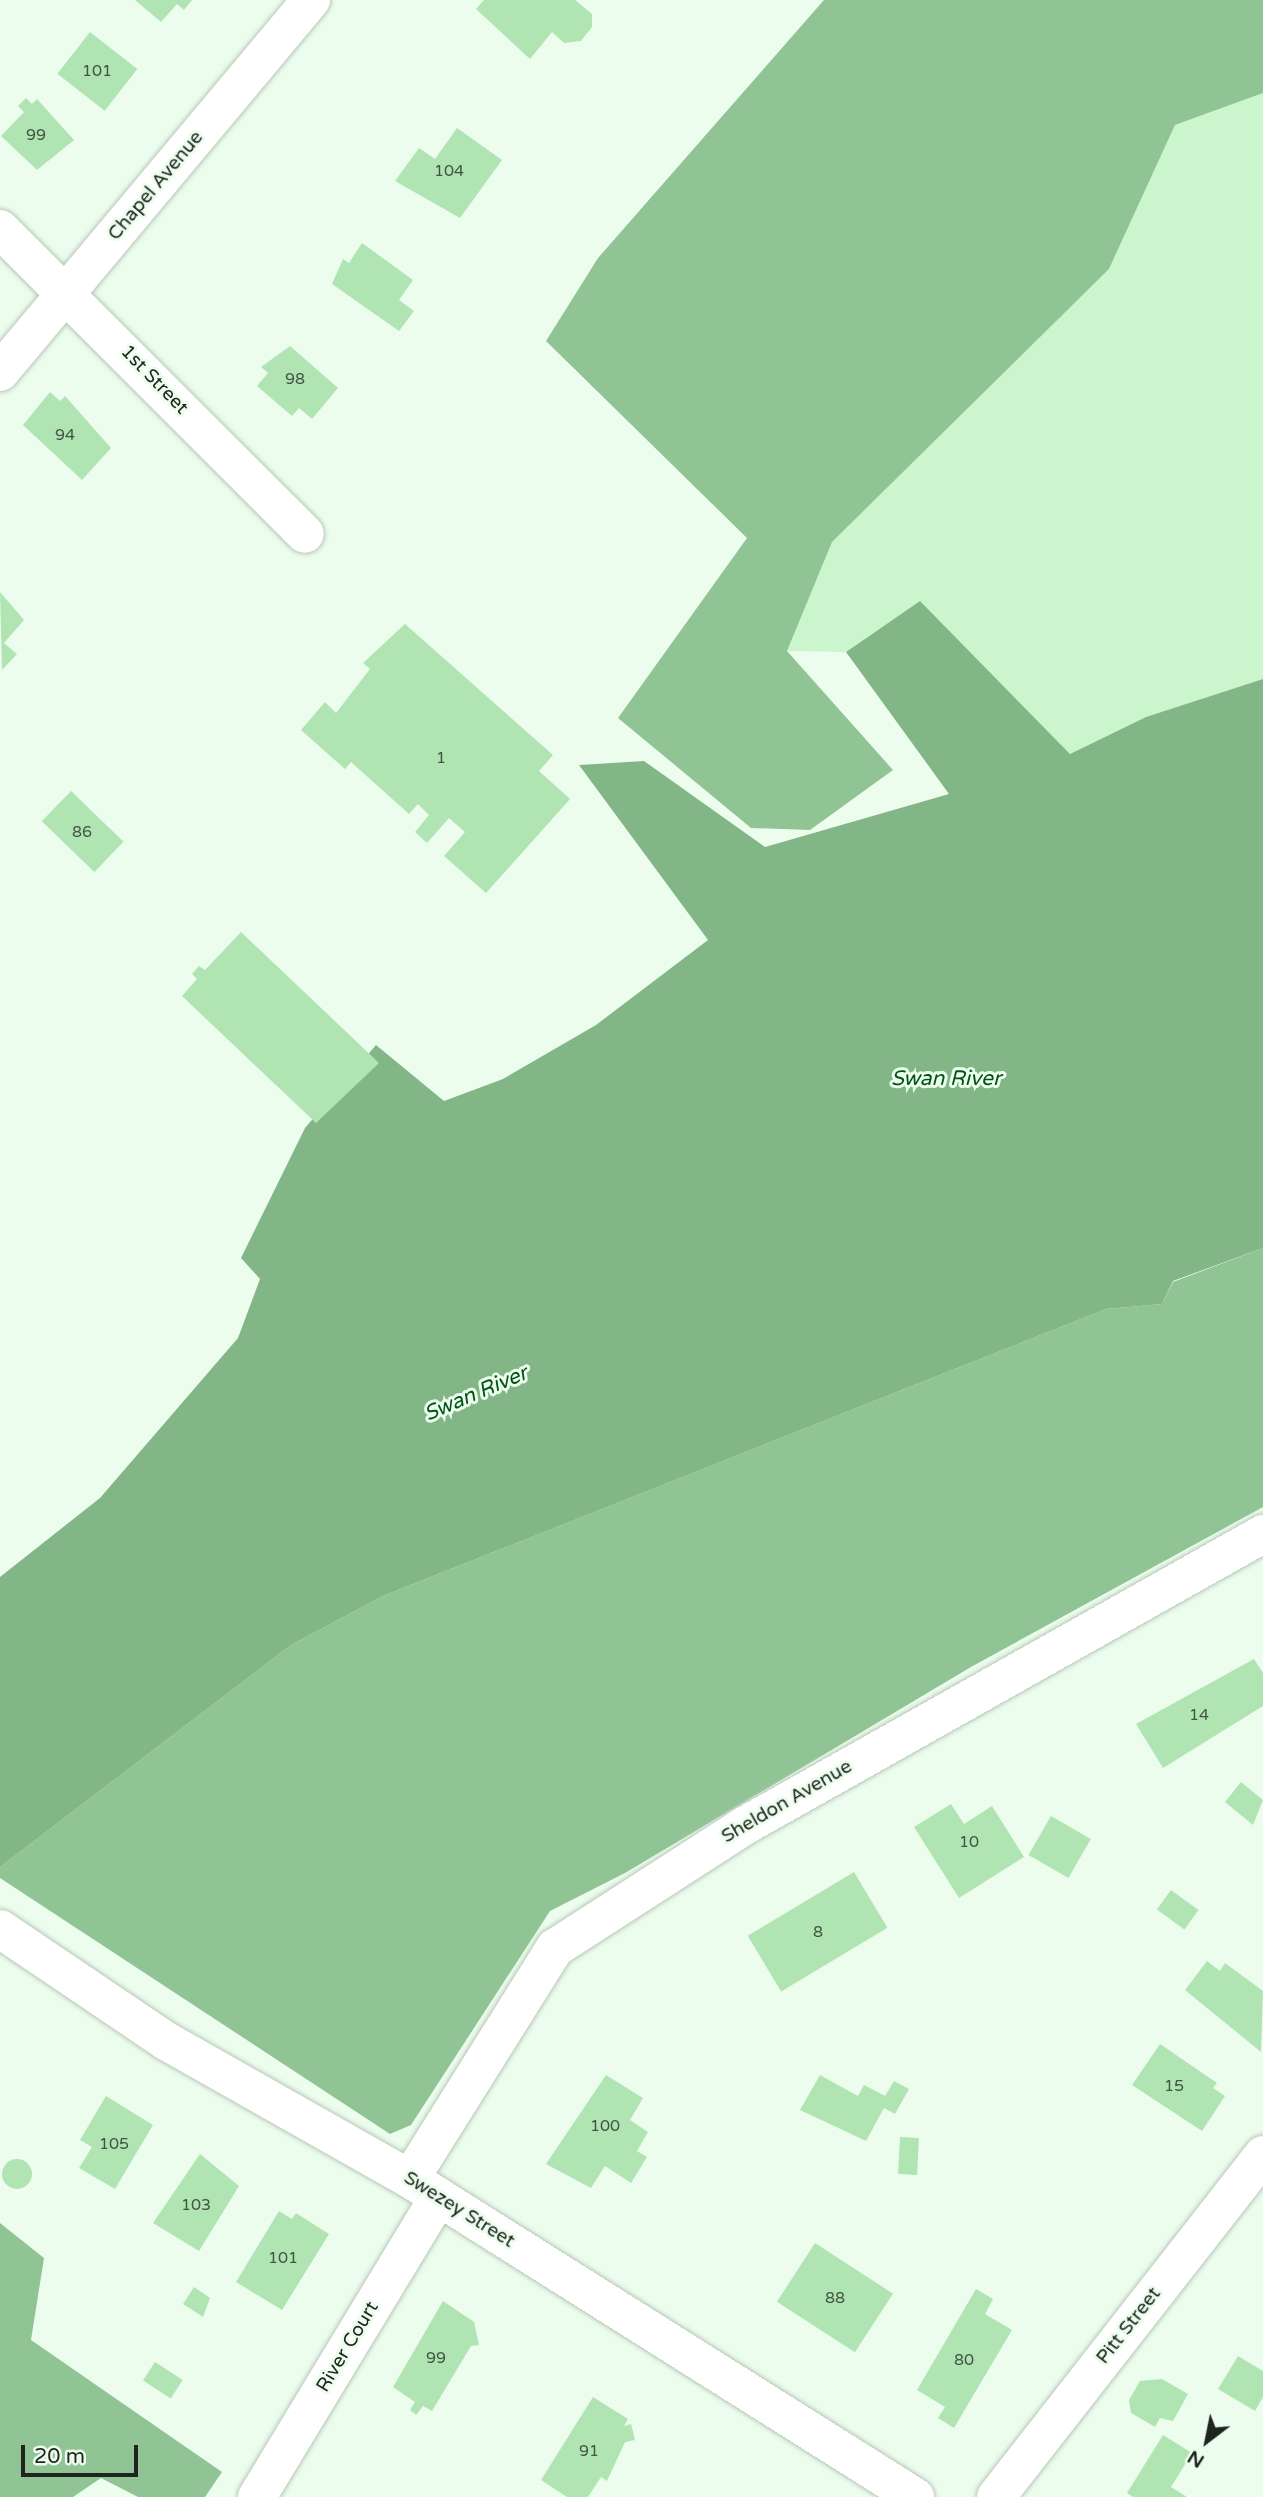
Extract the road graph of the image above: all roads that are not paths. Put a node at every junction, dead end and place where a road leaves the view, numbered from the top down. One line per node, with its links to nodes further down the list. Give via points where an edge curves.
1 (311, 0): 3 (street, Chapel Avenue)
2 (0, 229): 3 (street, 1st Street)
3 (68, 291): 4 (street, Chapel Avenue); 5 (street, 1st Street)
4 (0, 372)
5 (305, 534)
6 (1263, 1534): 9 (street, Sheldon Avenue, via 744,1826 555,1948)
7 (0, 1929): 9 (street, Swezey Street, via 166,2041)
8 (1263, 2155): 12 (street, Pitt Street)
9 (425, 2188): 10 (street, River Court); 11 (street, Swezey Street)
10 (257, 2497)
11 (915, 2497)
12 (996, 2497)

